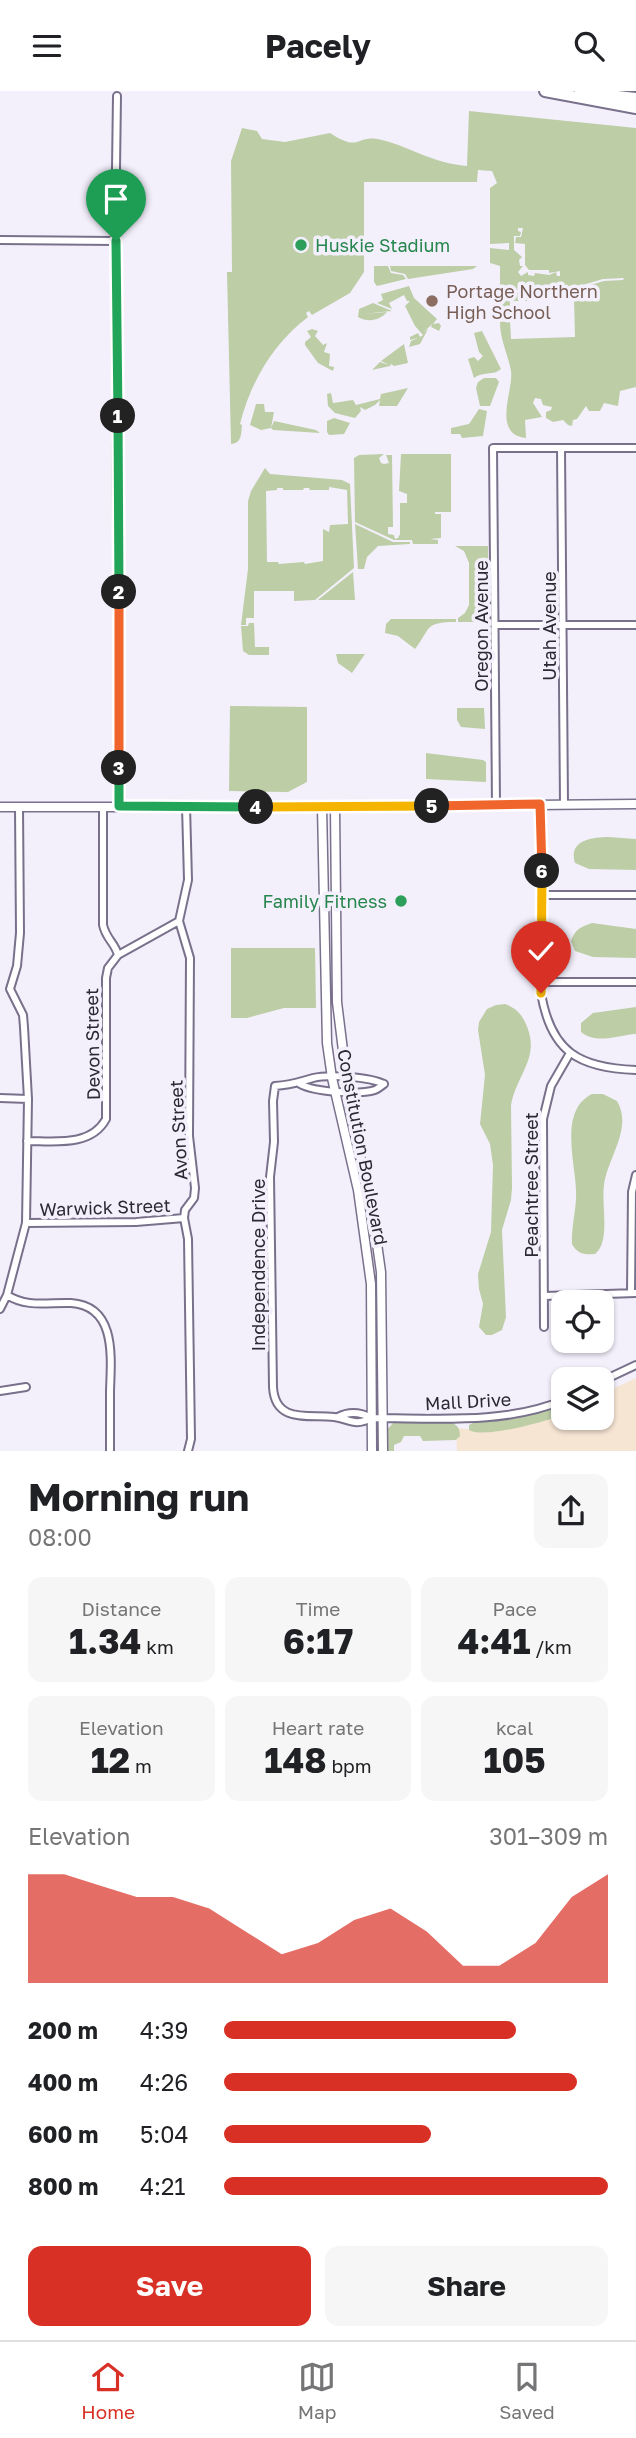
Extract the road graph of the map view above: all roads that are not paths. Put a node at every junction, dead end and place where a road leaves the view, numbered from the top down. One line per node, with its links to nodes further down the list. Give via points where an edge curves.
1 (545, 91): 5 (highway)
2 (570, 91): 4 (highway)
3 (117, 96): 7 (street)
4 (636, 97)
5 (636, 108)
6 (0, 240): 7 (street)
7 (116, 241): 17 (street)
8 (561, 448): 9 (street); 10 (street, Oregon Avenue, via 493,448); 12 (street, Utah Avenue)
9 (636, 448)
10 (495, 625): 12 (street); 16 (street, Oregon Avenue)
11 (636, 625): 12 (street)
12 (563, 626): 14 (street, Utah Avenue)
13 (540, 804): 14 (street); 16 (street); 24 (street)
14 (564, 804): 15 (street)
15 (636, 804)
16 (496, 805): 23 (street)
17 (119, 806): 18 (street); 21 (street)
18 (186, 806): 22 (street); 26 (street, Avon Street, via 188,880)
19 (0, 807): 20 (street)
20 (19, 807): 21 (street); 31 (street, via 20,933)
21 (103, 807): 27 (street, via 103,925)
22 (322, 807): 23 (street); 34 (street, Constitution Boulevard, via 324,965)
23 (335, 807): 35 (street, Constitution Boulevard, via 337,1002)
24 (542, 895): 25 (street); 28 (street)
25 (636, 895)
26 (179, 921): 27 (street); 43 (street, Avon Street, via 190,958 189,1136 195,1188)
27 (118, 955): 41 (street, Devon Street, via 106,978 106,1119 83,1139)
28 (541, 982): 29 (street); 32 (street, via 547,1018)
29 (636, 982)
30 (0, 985): 31 (street)
31 (10, 989): 40 (street, via 23,1015)
32 (570, 1053): 33 (street, via 593,1066); 47 (street, Peachtree Street, via 551,1086 543,1119)
33 (636, 1070)
34 (332, 1078): 35 (street, Independence Drive); 36 (street, Independence Drive); 37 (street, Constitution Boulevard)
35 (346, 1078): 38 (street, Constitution Boulevard); 38 (street, Independence Drive, via 384,1084 374,1090)
36 (300, 1084): 37 (street, via 316,1091); 55 (street, Independence Drive, via 275,1086 272,1101 273,1395 290,1414 338,1417 345,1422)
37 (335, 1091): 38 (street); 55 (street, Constitution Boulevard, via 358,1190 371,1284)
38 (348, 1091): 56 (street, Constitution Boulevard, via 381,1272)
39 (0, 1098): 40 (street)
40 (27, 1099): 41 (street)
41 (27, 1142): 44 (street)
42 (636, 1175): 45 (street, via 632,1192)
43 (184, 1218): 44 (street, Warwick Street); 58 (street, Avon Street, via 188,1239)
44 (26, 1223): 46 (street)
45 (633, 1293): 47 (street)
46 (7, 1295): 48 (street); 57 (street, via 31,1304 81,1304 102,1320 111,1344)
47 (545, 1296): 49 (street, Peachtree Street)
48 (0, 1309)
49 (544, 1327)
50 (636, 1365): 51 (street)
51 (614, 1375)
52 (26, 1387): 53 (street)
53 (0, 1391)
54 (551, 1404): 56 (street, Mall Drive, via 503,1417)
55 (372, 1418): 56 (street, Mall Drive); 59 (street, Constitution Boulevard)
56 (383, 1418): 60 (street, Constitution Boulevard)
57 (110, 1451)
58 (188, 1451)
59 (372, 1451)
60 (383, 1451)

